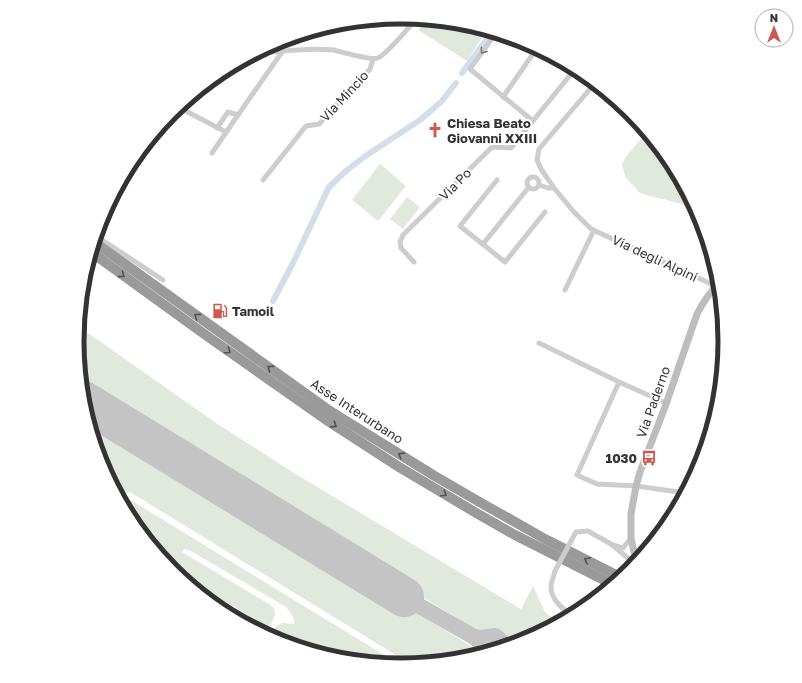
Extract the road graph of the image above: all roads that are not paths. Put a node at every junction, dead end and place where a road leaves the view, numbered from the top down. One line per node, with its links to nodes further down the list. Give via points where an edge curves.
1 (410, 24): 6 (street, via 387,52)
2 (492, 38): 9 (street, one-way to 9, via 470,69)
3 (282, 52): 4 (street); 6 (street, via 324,49); 11 (street)
4 (269, 53)
5 (533, 53): 9 (street)
6 (374, 59): 16 (street, Via Mincio, via 370,69 319,124 306,126)
7 (571, 74): 12 (street, Via Po)
8 (591, 88): 20 (street, Via degli Alpini, via 539,149 537,160)
9 (503, 97): 12 (street)
10 (184, 110): 13 (street)
11 (238, 115): 13 (street, via 228,112); 14 (street)
12 (532, 121): 27 (street, Via Po, via 511,148 491,148 403,235 401,248)
13 (217, 128): 14 (street)
14 (226, 132): 15 (street)
15 (212, 153)
16 (263, 180)
17 (497, 180): 24 (street, via 460,226)
18 (539, 185): 19 (street, via 534,189); 19 (street, via 534,177 528,181); 20 (street)
19 (529, 187): 24 (street)
20 (554, 188): 22 (street, Via degli Alpini, via 574,212)
21 (545, 212): 24 (street, via 505,262)
22 (594, 230): 29 (street, Via degli Alpini); 31 (street)
23 (100, 239): 28 (street)
24 (483, 244)
25 (98, 245): 43 (highway, Asse Interurbano, one-way to 25, via 490,508 330,411)
26 (95, 255): 44 (highway, Asse Interurbano, one-way to 44, via 300,402 382,456 521,538)
27 (414, 262)
28 (163, 280)
29 (713, 283)
30 (714, 289): 34 (street, Via Paderno, via 697,314)
31 (565, 290)
32 (539, 343): 33 (street)
33 (619, 382): 34 (street); 35 (street, via 577,474 597,484)
34 (666, 403): 35 (street, Via Paderno)
35 (636, 486): 36 (street); 37 (street, Via Paderno, via 631,514)
36 (680, 492)
37 (631, 538): 39 (street); 40 (street, Via Paderno)
38 (611, 544): 39 (street); 42 (street); 45 (street, bridge, via 588,531 576,532 555,571 551,586 553,598)
39 (623, 548): 40 (street)
40 (634, 552): 41 (street, Via Paderno)
41 (636, 555)
42 (630, 560)
43 (616, 575)
44 (608, 582)
45 (567, 611)

